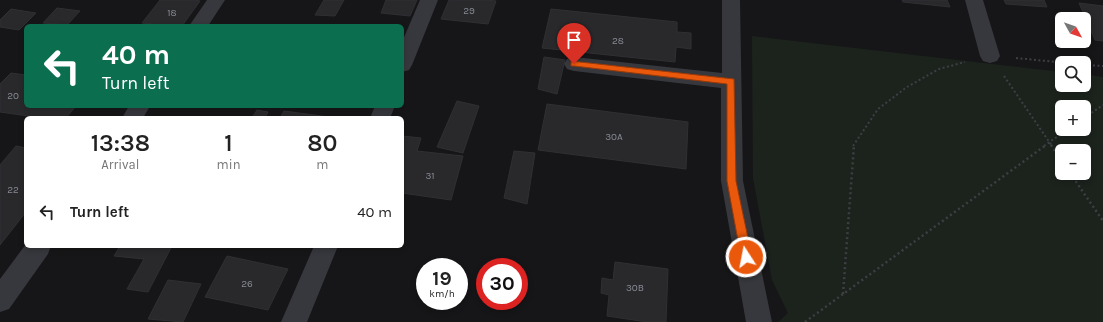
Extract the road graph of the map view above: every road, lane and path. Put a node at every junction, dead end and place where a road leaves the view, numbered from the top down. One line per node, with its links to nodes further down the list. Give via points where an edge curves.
1 (216, 0): 5 (street)
2 (429, 0): 7 (street)
3 (731, 0): 12 (street)
4 (974, 0): 6 (street)
5 (199, 24)
6 (990, 56): 8 (path); 16 (path); 22 (path, via 939,69 907,87 878,109 853,147)
7 (404, 60)
8 (1055, 62)
9 (574, 64): 12 (street)
10 (1091, 65): 11 (path)
11 (1103, 66)
12 (731, 82): 25 (street, via 732,181)
13 (1103, 105): 14 (path)
14 (1091, 113)
15 (1057, 136): 16 (path)
16 (1048, 142): 17 (path); 22 (path)
17 (1055, 152)
18 (1075, 180): 19 (path)
19 (1103, 221)
20 (38, 248): 23 (street)
21 (325, 248): 24 (street)
22 (843, 294): 26 (path)
23 (0, 300)
24 (294, 322)
25 (759, 322)
26 (805, 322)

